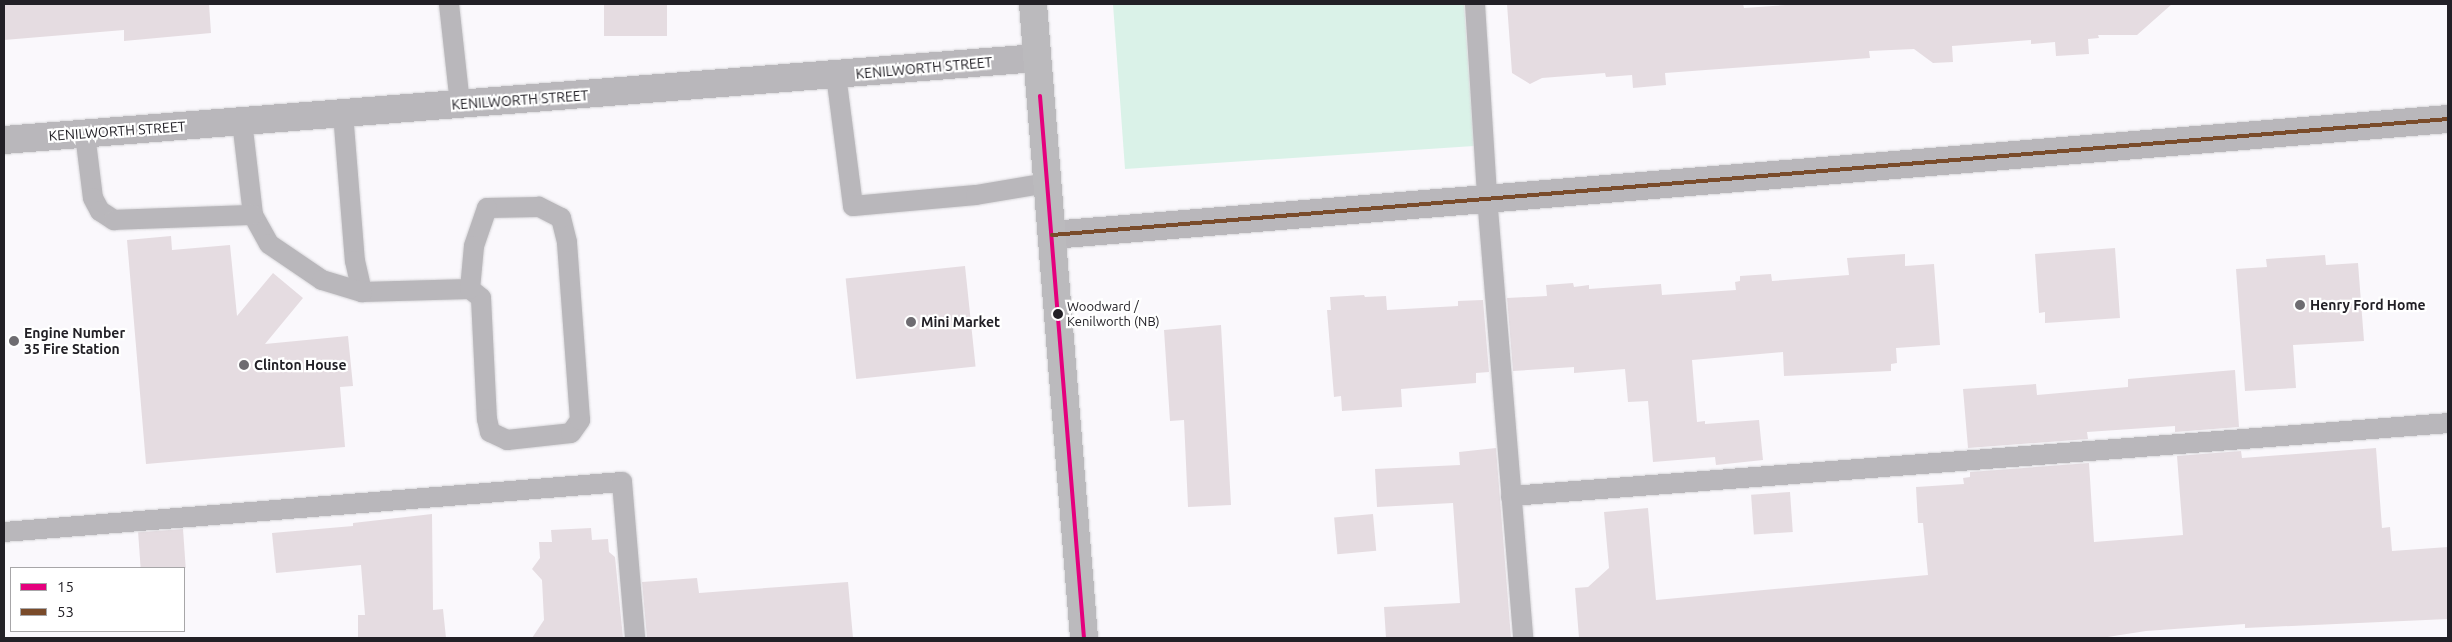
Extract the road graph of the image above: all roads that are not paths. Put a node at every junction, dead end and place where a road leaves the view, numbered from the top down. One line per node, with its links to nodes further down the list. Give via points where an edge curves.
1 (449, 4): 6 (lane)
2 (1033, 4): 4 (main road)
3 (1475, 4): 13 (lane)
4 (1037, 58): 5 (street, KENILWORTH STREET); 12 (main road)
5 (836, 75): 6 (street, KENILWORTH STREET); 12 (lane, via 853,206 976,195)
6 (460, 104): 7 (street, KENILWORTH STREET)
7 (343, 113): 9 (street, KENILWORTH STREET); 17 (lane, via 355,261)
8 (2448, 119): 13 (street)
9 (242, 122): 10 (street, KENILWORTH STREET); 14 (lane)
10 (85, 134): 11 (street, KENILWORTH STREET); 14 (lane, via 93,198 100,211 114,220)
11 (4, 140)
12 (1048, 183): 15 (main road)
13 (1487, 197): 15 (street); 19 (lane)
14 (253, 215): 17 (lane, via 269,244 297,264 322,280)
15 (1052, 235): 22 (main road)
16 (470, 289): 16 (lane, via 481,298 490,432 507,440 570,433 580,420 567,242 561,218 539,207 487,208 474,246); 17 (lane)
17 (362, 292)
18 (2448, 422): 19 (lane)
19 (1511, 496): 23 (lane)
20 (4, 532): 21 (lane, via 622,482)
21 (635, 638)
22 (1084, 638)
23 (1523, 638)

